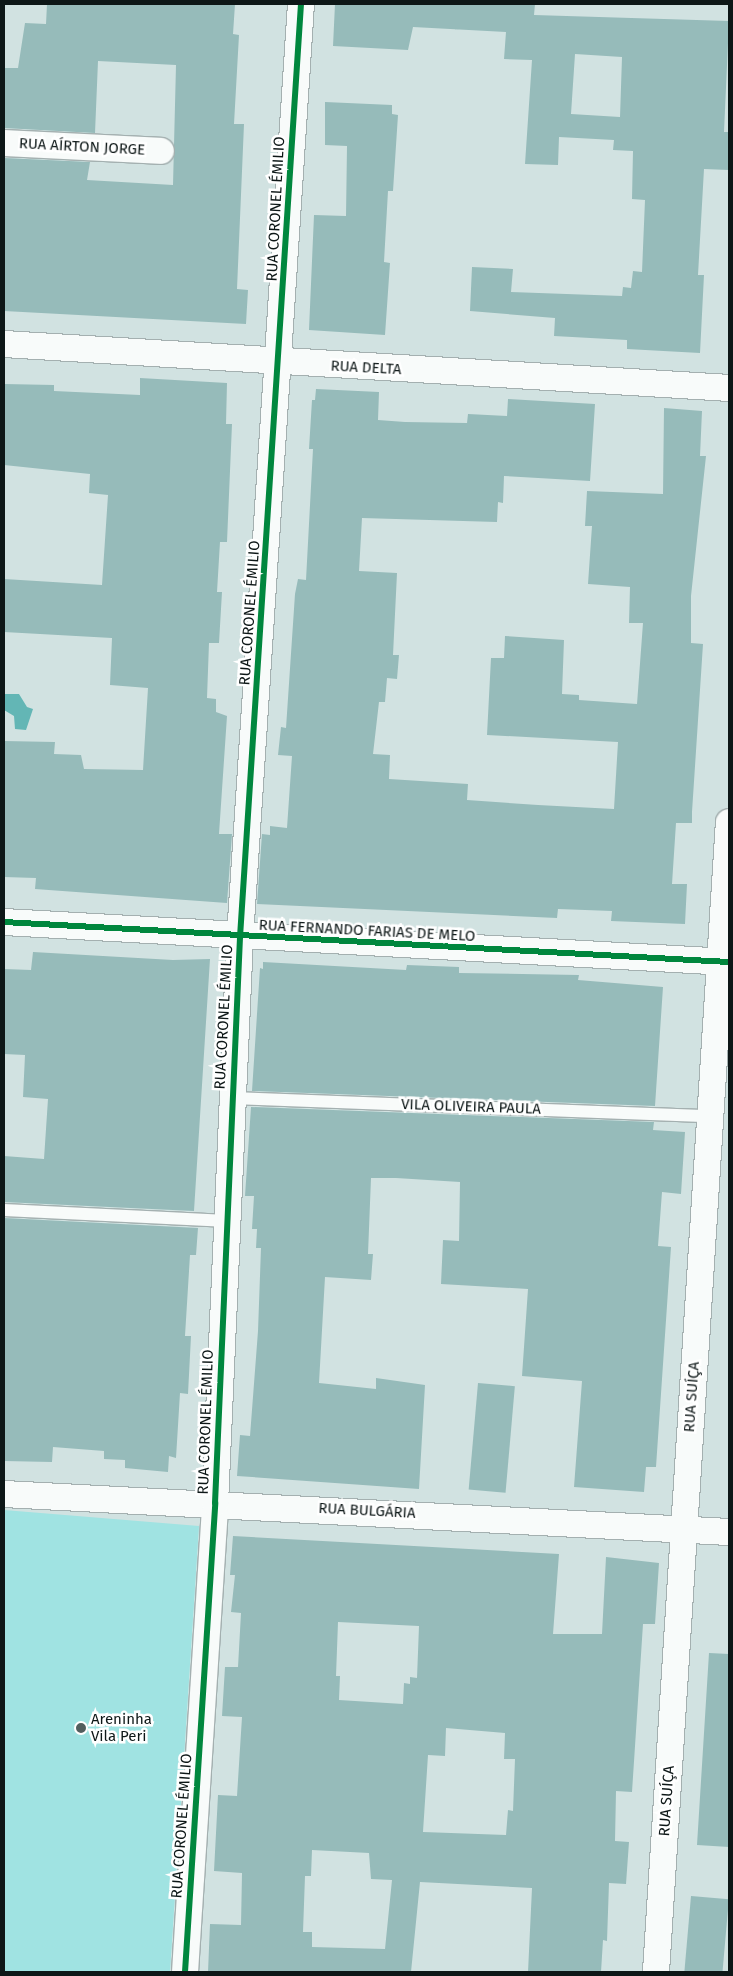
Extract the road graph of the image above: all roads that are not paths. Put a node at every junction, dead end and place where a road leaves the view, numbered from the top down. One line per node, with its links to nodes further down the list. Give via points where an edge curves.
1 (301, 4): 5 (street, RUA CORONEL ÉMILIO)
2 (4, 143): 3 (street, RUA AÍRTON JORGE)
3 (161, 151)
4 (4, 344): 5 (street, RUA DELTA)
5 (279, 363): 6 (street, RUA DELTA); 9 (street, RUA CORONEL ÉMILIO)
6 (729, 388)
7 (729, 822): 10 (street, RUA SUÍÇA)
8 (4, 922): 9 (street, RUA FERNANDO FARIAS DE MELO)
9 (240, 937): 10 (street, RUA FERNANDO FARIAS DE MELO); 11 (street, RUA CORONEL ÉMILIO)
10 (725, 962): 12 (street, RUA SUÍÇA)
11 (232, 1098): 12 (lane, VILA OLIVEIRA PAULA); 14 (street, RUA CORONEL ÉMILIO)
12 (710, 1116): 17 (street, RUA SUÍÇA)
13 (4, 1210): 14 (lane)
14 (227, 1221): 16 (street, RUA CORONEL ÉMILIO)
15 (4, 1494): 16 (street, RUA BULGÁRIA)
16 (215, 1503): 17 (street, RUA BULGÁRIA); 19 (street, RUA CORONEL ÉMILIO)
17 (684, 1530): 18 (street, RUA BULGÁRIA); 20 (street, RUA SUÍÇA)
18 (729, 1532)
19 (185, 1972)
20 (656, 1972)

